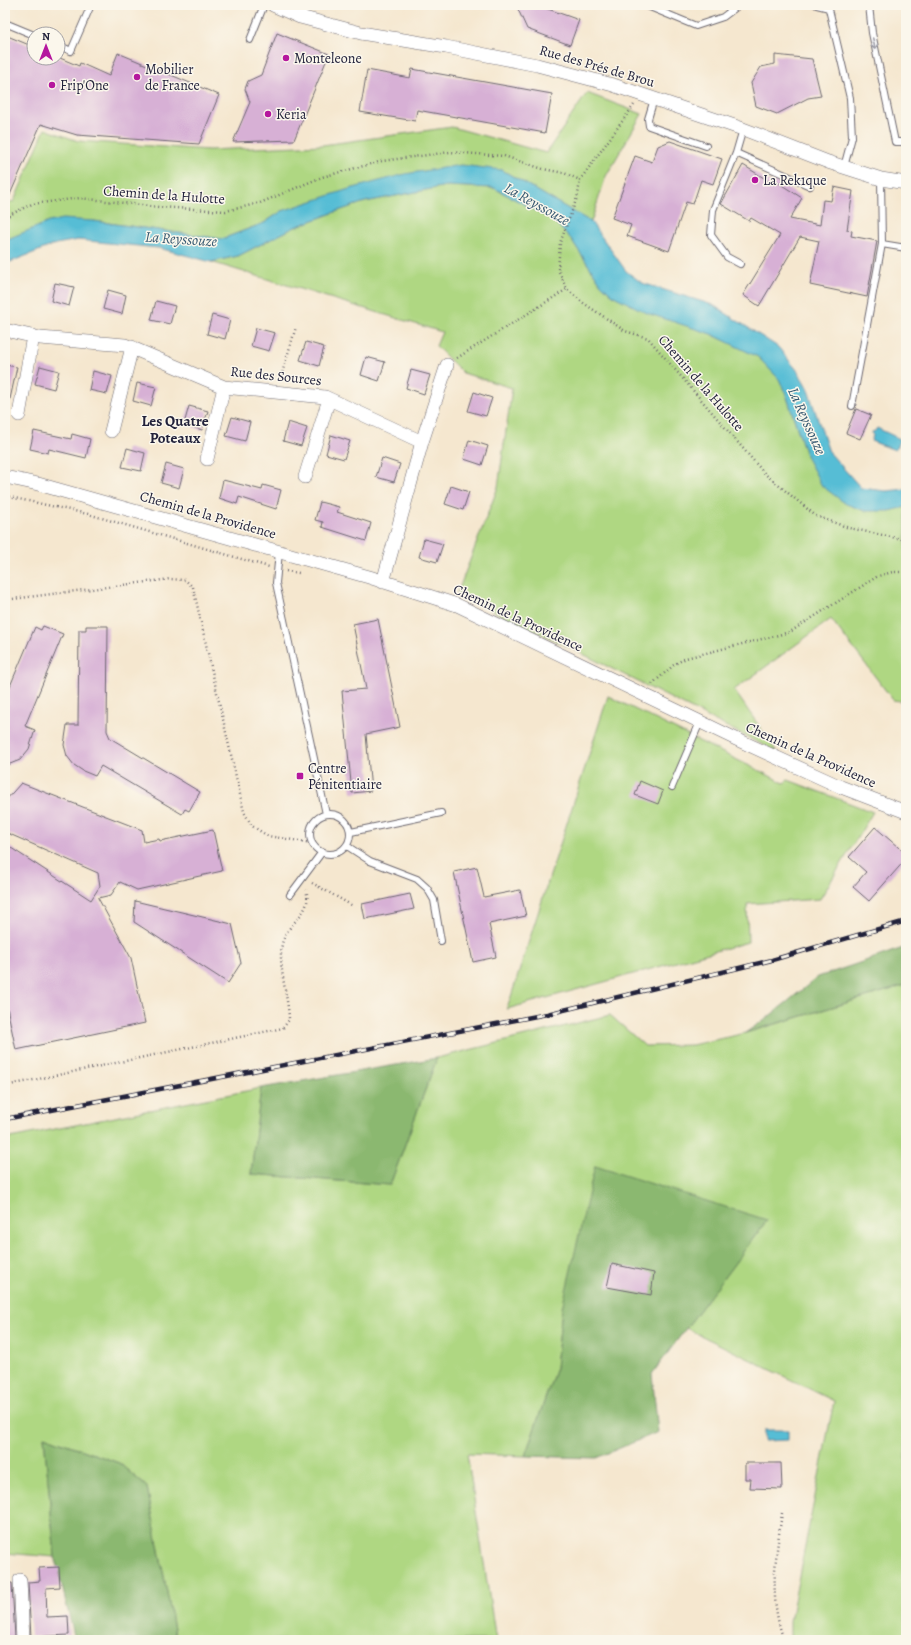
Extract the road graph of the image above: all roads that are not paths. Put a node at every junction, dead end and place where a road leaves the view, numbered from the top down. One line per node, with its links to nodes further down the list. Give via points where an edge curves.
1 (91, 5): 12 (lane, via 71,51)
2 (264, 5): 11 (lane)
3 (272, 5): 13 (street, Rue des Prés de Brou, via 300,17 361,34 537,65)
4 (645, 5): 5 (lane, via 696,26 723,17)
5 (738, 5)
6 (817, 5): 8 (lane)
7 (869, 5): 15 (lane, one-way to 15, via 872,34 895,142)
8 (829, 7): 18 (lane, via 850,98 852,137)
9 (5, 23): 10 (lane)
10 (26, 32)
11 (250, 40)
12 (66, 49)
13 (648, 97): 14 (street, Rue des Prés de Brou); 16 (lane, via 649,126)
14 (743, 129): 17 (lane); 18 (street, Rue des Prés de Brou)
15 (906, 142)
16 (706, 146)
17 (736, 153): 21 (lane); 24 (lane, via 713,210 711,235 727,256)
18 (844, 167): 19 (street, Rue des Prés de Brou)
19 (881, 179): 20 (street, Rue des Prés de Brou); 22 (lane)
20 (906, 183)
21 (810, 186)
22 (882, 244): 23 (lane); 31 (lane)
23 (906, 248)
24 (740, 264)
25 (5, 330): 26 (street, Rue des Sources)
26 (33, 336): 27 (street, Rue des Sources); 32 (street)
27 (132, 347): 29 (street, Rue des Sources); 33 (street)
28 (447, 365): 34 (street)
29 (224, 387): 30 (street, Rue des Sources); 35 (street)
30 (329, 399): 34 (street, Rue des Sources); 37 (street)
31 (852, 406)
32 (19, 415)
33 (111, 431)
34 (422, 442): 39 (street)
35 (207, 459)
36 (5, 477): 38 (street, Chemin de la Providence)
37 (305, 477)
38 (279, 552): 39 (street, Chemin de la Providence); 44 (lane, via 276,583)
39 (383, 582): 40 (street, Chemin de la Providence, via 457,605)
40 (700, 722): 41 (lane); 42 (street, Chemin de la Providence, via 841,787)
41 (672, 787)
42 (906, 812)
43 (440, 813): 45 (lane)
44 (326, 814): 45 (lane, via 340,816 349,826); 47 (lane, via 316,820 310,831 312,843)
45 (350, 832): 46 (lane)
46 (347, 846): 47 (lane, via 335,853); 49 (lane, via 370,861 417,879 427,888 434,900)
47 (322, 852): 48 (lane)
48 (290, 895)
49 (440, 942)
50 (20, 1580): 51 (street)
51 (23, 1640)

